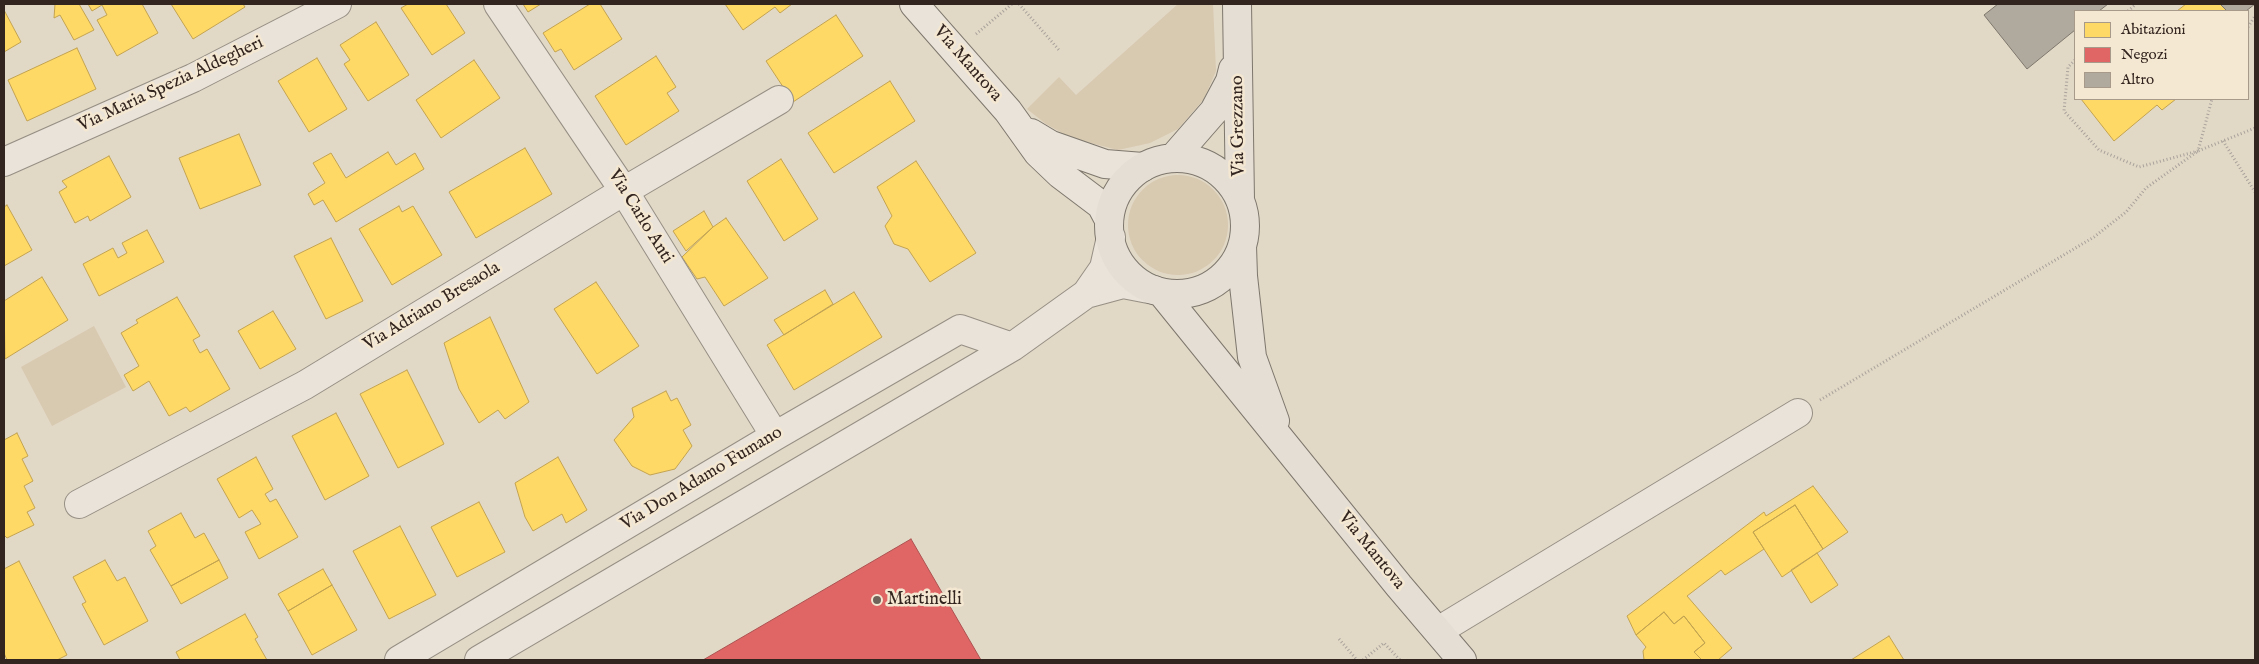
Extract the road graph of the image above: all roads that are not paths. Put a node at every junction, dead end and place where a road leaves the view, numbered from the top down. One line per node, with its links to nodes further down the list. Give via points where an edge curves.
1 (337, 4): 9 (street, Via Maria Spezia Aldegheri, via 193,78)
2 (498, 4): 11 (street, Via Carlo Anti)
3 (914, 4): 7 (street, Via Mantova)
4 (1237, 4): 5 (main road, Via Grezzano)
5 (1237, 51): 8 (main road, Via Grezzano, via 1230,81 1214,111); 12 (main road, Via Grezzano)
6 (779, 100): 11 (street, Via Adriano Bresaola)
7 (1019, 126): 10 (street, Via Mantova, via 1075,155 1105,164); 13 (street, Via Mantova, via 1038,153 1101,205)
8 (1173, 158): 10 (main road); 12 (main road, via 1210,166 1228,181)
9 (4, 162)
10 (1144, 167): 13 (main road, via 1128,180 1116,197)
11 (624, 190): 19 (street, Via Carlo Anti); 21 (street, Via Adriano Bresaola, via 304,385)
12 (1240, 200): 14 (main road, via 1245,223)
13 (1110, 229): 15 (main road, via 1114,253 1122,266 1136,280); 16 (street, via 1104,268)
14 (1242, 246): 15 (main road, via 1233,265 1218,280 1199,291 1180,295); 20 (main road, Via Mantova, via 1252,357)
15 (1158, 291): 16 (street, via 1123,284); 20 (main road, Via Mantova)
16 (1086, 294): 17 (street)
17 (1012, 346): 19 (street, Via Don Adamo Fumano, via 960,329); 24 (street)
18 (1798, 413): 22 (street)
19 (775, 436): 23 (street, Via Don Adamo Fumano)
20 (1282, 441): 22 (main road, Via Mantova)
21 (80, 504)
22 (1438, 631): 25 (main road, Via Mantova)
23 (399, 660)
24 (479, 660)
25 (1462, 660)

